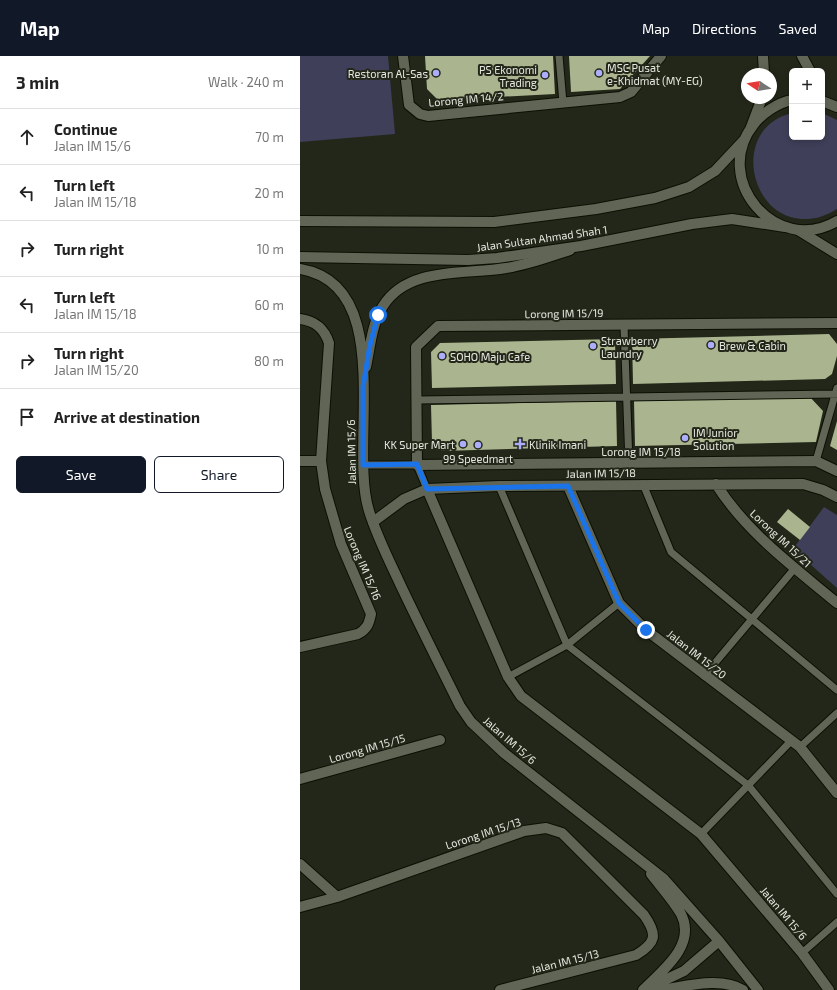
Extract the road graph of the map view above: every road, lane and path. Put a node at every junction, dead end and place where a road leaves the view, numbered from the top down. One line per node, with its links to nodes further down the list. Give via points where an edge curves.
1 (403, 56): 10 (street, Lorong IM 14/2, via 409,105 420,114 428,116)
2 (559, 56): 10 (lane)
3 (661, 56): 10 (street, Lorong IM 14/2, via 626,96)
4 (763, 56): 6 (street)
5 (802, 56): 7 (street)
6 (764, 68)
7 (808, 68)
8 (789, 101): 13 (street, via 767,111)
9 (825, 101): 12 (street)
10 (562, 103)
11 (760, 104): 13 (street)
12 (836, 106)
13 (750, 129): 14 (street)
14 (745, 139): 15 (street, Jalan Sultan Ahmad Shah 1, via 715,171 689,188 655,198 596,209 494,222); 17 (street, via 741,150 740,174 748,196 763,215)
15 (300, 221)
16 (837, 221): 18 (street, via 822,228)
17 (785, 227): 18 (street); 19 (street, Jalan Sultan Ahmad Shah 1, via 732,219 692,224)
18 (798, 230): 20 (street)
19 (581, 246): 21 (street, Jalan Sultan Ahmad Shah 1, via 468,260); 26 (street, Jalan IM 15/6, via 546,260 426,277 401,287 388,299 378,315)
20 (837, 254)
21 (300, 257)
22 (300, 268): 26 (street, Jalan IM 15/6, via 329,281 348,302 356,319 361,343)
23 (300, 319): 31 (street, Lorong IM 15/16, via 315,323 326,332 329,343)
24 (837, 323): 25 (street, Lorong IM 15/19)
25 (624, 325): 28 (lane); 29 (street, Lorong IM 15/19, via 438,326 416,347)
26 (363, 387): 35 (street, Jalan IM 15/6)
27 (837, 392): 28 (lane); 32 (lane)
28 (626, 397): 29 (lane); 33 (lane)
29 (417, 400): 34 (street, Lorong IM 15/19)
30 (300, 461): 31 (street)
31 (321, 461): 49 (street, Lorong IM 15/16, via 325,489 341,544 371,614 369,625 358,634)
32 (816, 461): 33 (street, Lorong IM 15/18); 36 (street)
33 (629, 463): 34 (street, Lorong IM 15/18)
34 (417, 464): 35 (lane); 41 (lane)
35 (363, 465): 43 (street, Jalan IM 15/6, via 364,492)
36 (837, 471)
37 (643, 484): 38 (street, Jalan IM 15/18); 40 (street, Jalan IM 15/18); 47 (lane, via 671,552)
38 (716, 484): 42 (street, Jalan IM 15/18, via 803,484); 44 (street, Lorong IM 15/21, via 729,504)
39 (499, 486): 40 (street, Jalan IM 15/18); 41 (street, Jalan IM 15/18); 48 (lane)
40 (568, 486): 46 (street, Jalan IM 15/20)
41 (427, 489): 43 (street, Jalan IM 15/18, via 404,499); 51 (street, Jalan IM 15/6)
42 (837, 497)
43 (373, 522): 61 (street, Jalan IM 15/6, via 433,653 471,722 504,753)
44 (795, 568): 45 (street, Lorong IM 15/21); 47 (lane)
45 (837, 602)
46 (619, 603): 48 (lane); 50 (street, Jalan IM 15/20, via 646,630)
47 (752, 619): 50 (lane); 52 (lane)
48 (567, 645): 51 (lane); 58 (lane)
49 (300, 647)
50 (704, 676): 55 (street, Jalan IM 15/20)
51 (508, 677): 60 (street, Jalan IM 15/6, via 520,696)
52 (837, 690)
53 (837, 713): 56 (lane)
54 (440, 740): 57 (street, Lorong IM 15/15)
55 (790, 741): 56 (street, Jalan IM 15/20); 58 (lane)
56 (800, 748): 59 (street, Jalan IM 15/20)
57 (300, 779)
58 (748, 785): 60 (lane); 63 (lane)
59 (837, 794)
60 (701, 834): 68 (street, Jalan IM 15/6)
61 (643, 862): 67 (street, Jalan IM 15/6, via 685,900); 71 (street, via 681,914 685,924 680,950)
62 (300, 864): 64 (street)
63 (837, 894)
64 (337, 897): 65 (street, Lorong IM 15/13); 69 (street, Lorong IM 15/13, via 503,837 546,828 562,833 652,926 654,939)
65 (300, 907)
66 (837, 922): 68 (lane)
67 (719, 941): 71 (street, via 684,971); 74 (street, Jalan IM 15/6)
68 (802, 953): 75 (street, Jalan IM 15/6)
69 (636, 955): 70 (street, Jalan IM 15/13)
70 (500, 990)
71 (644, 990)
72 (659, 990): 73 (street, via 723,984)
73 (743, 990)
74 (758, 990)
75 (828, 990)

